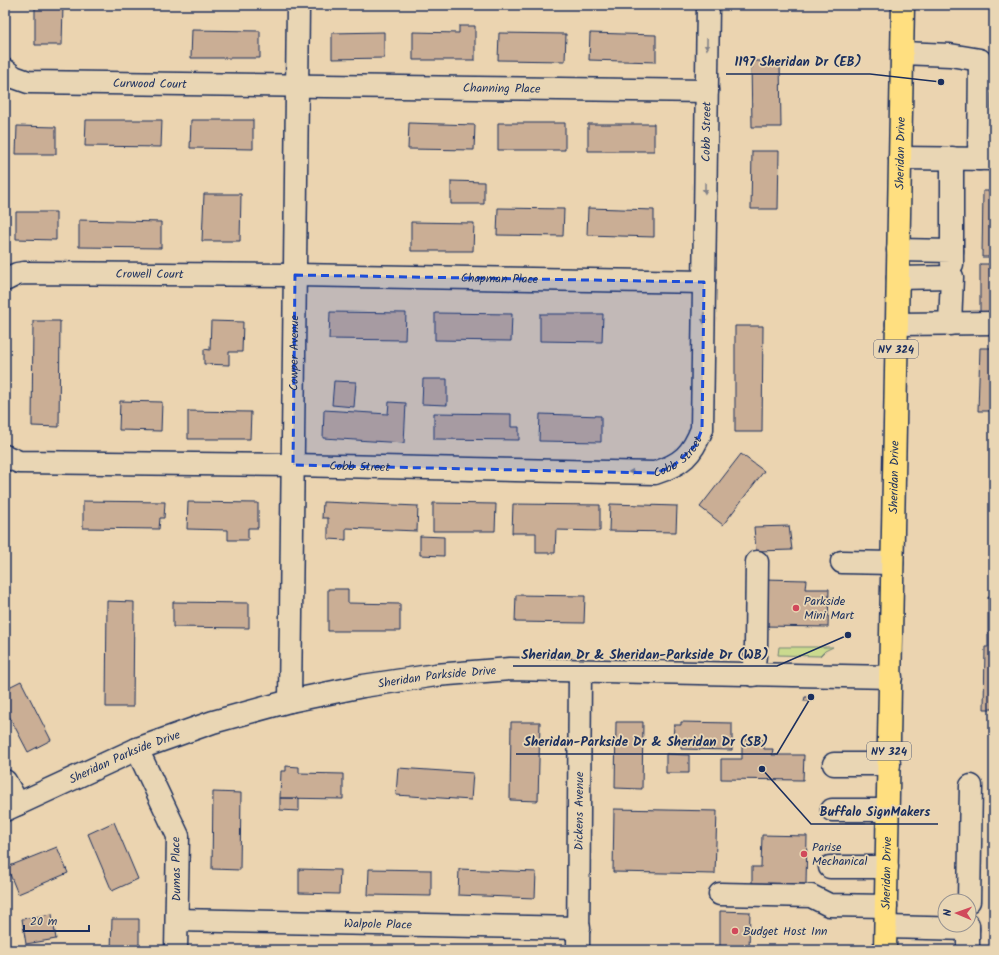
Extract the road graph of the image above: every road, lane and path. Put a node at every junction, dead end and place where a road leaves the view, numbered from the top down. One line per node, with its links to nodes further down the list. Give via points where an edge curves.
1 (298, 5): 6 (street, Cowper Avenue)
2 (708, 5): 7 (street, Cobb Street, one-way to 7)
3 (903, 5): 4 (main road, Sheridan Drive / NY 324)
4 (902, 53): 8 (main road, Sheridan Drive / NY 324); 10 (street, via 950,55 980,60)
5 (5, 70): 6 (street, Curwood Court, via 14,77 28,82)
6 (298, 84): 7 (street, Channing Place); 13 (street, Cowper Avenue)
7 (707, 91): 17 (street, Cobb Street, one-way to 17)
8 (900, 158): 9 (street); 11 (main road, Sheridan Drive / NY 324)
9 (952, 158): 10 (street); 12 (street)
10 (987, 159)
11 (898, 250): 12 (street); 15 (main road, Sheridan Drive / NY 324)
12 (952, 250): 14 (street)
13 (295, 275): 16 (street, Crowell Court, via 24,273); 17 (street, Chapman Place); 22 (street, Cowper Avenue)
14 (952, 277): 15 (street); 20 (street)
15 (898, 278): 19 (main road, Sheridan Drive / NY 324)
16 (5, 280)
17 (704, 282): 22 (street, Cobb Street, one-way to 22, via 702,429 696,445 672,468 655,473)
18 (994, 323): 20 (street)
19 (897, 324): 20 (street); 25 (main road, Sheridan Drive / NY 324)
20 (950, 324)
21 (5, 456): 22 (street, via 19,462)
22 (293, 465): 29 (street, Cowper Avenue)
23 (757, 562): 27 (street)
24 (842, 562): 25 (street)
25 (892, 563): 28 (main road, Sheridan Drive / NY 324)
26 (580, 671): 27 (street, Sheridan Parkside Drive); 29 (street, Sheridan Parkside Drive, via 510,669 436,675); 45 (street, Dickens Avenue)
27 (753, 675): 28 (street, Sheridan Parkside Drive)
28 (891, 677): 32 (main road, Sheridan Drive / NY 324)
29 (290, 701): 30 (street, Sheridan Parkside Drive, via 213,722)
30 (137, 749): 35 (street, Sheridan Parkside Drive); 43 (street, Dumas Place, via 178,836)
31 (834, 764): 32 (street)
32 (889, 764): 37 (main road, Sheridan Drive / NY 324)
33 (5, 781): 35 (street)
34 (971, 786): 40 (street)
35 (11, 807)
36 (832, 810): 37 (street)
37 (888, 810): 39 (main road, Sheridan Drive / NY 324)
38 (830, 867): 39 (street)
39 (887, 867): 42 (main road, Sheridan Drive / NY 324)
40 (969, 893)
41 (720, 894): 42 (street, via 811,896 830,905)
42 (886, 906): 44 (main road, Sheridan Drive / NY 324)
43 (177, 920): 45 (street, Walpole Place); 47 (street, Dumas Place)
44 (886, 927): 46 (street); 49 (main road, Sheridan Drive / NY 324)
45 (579, 928): 48 (street, Dickens Avenue)
46 (968, 935)
47 (176, 950)
48 (578, 950)
49 (886, 950)

